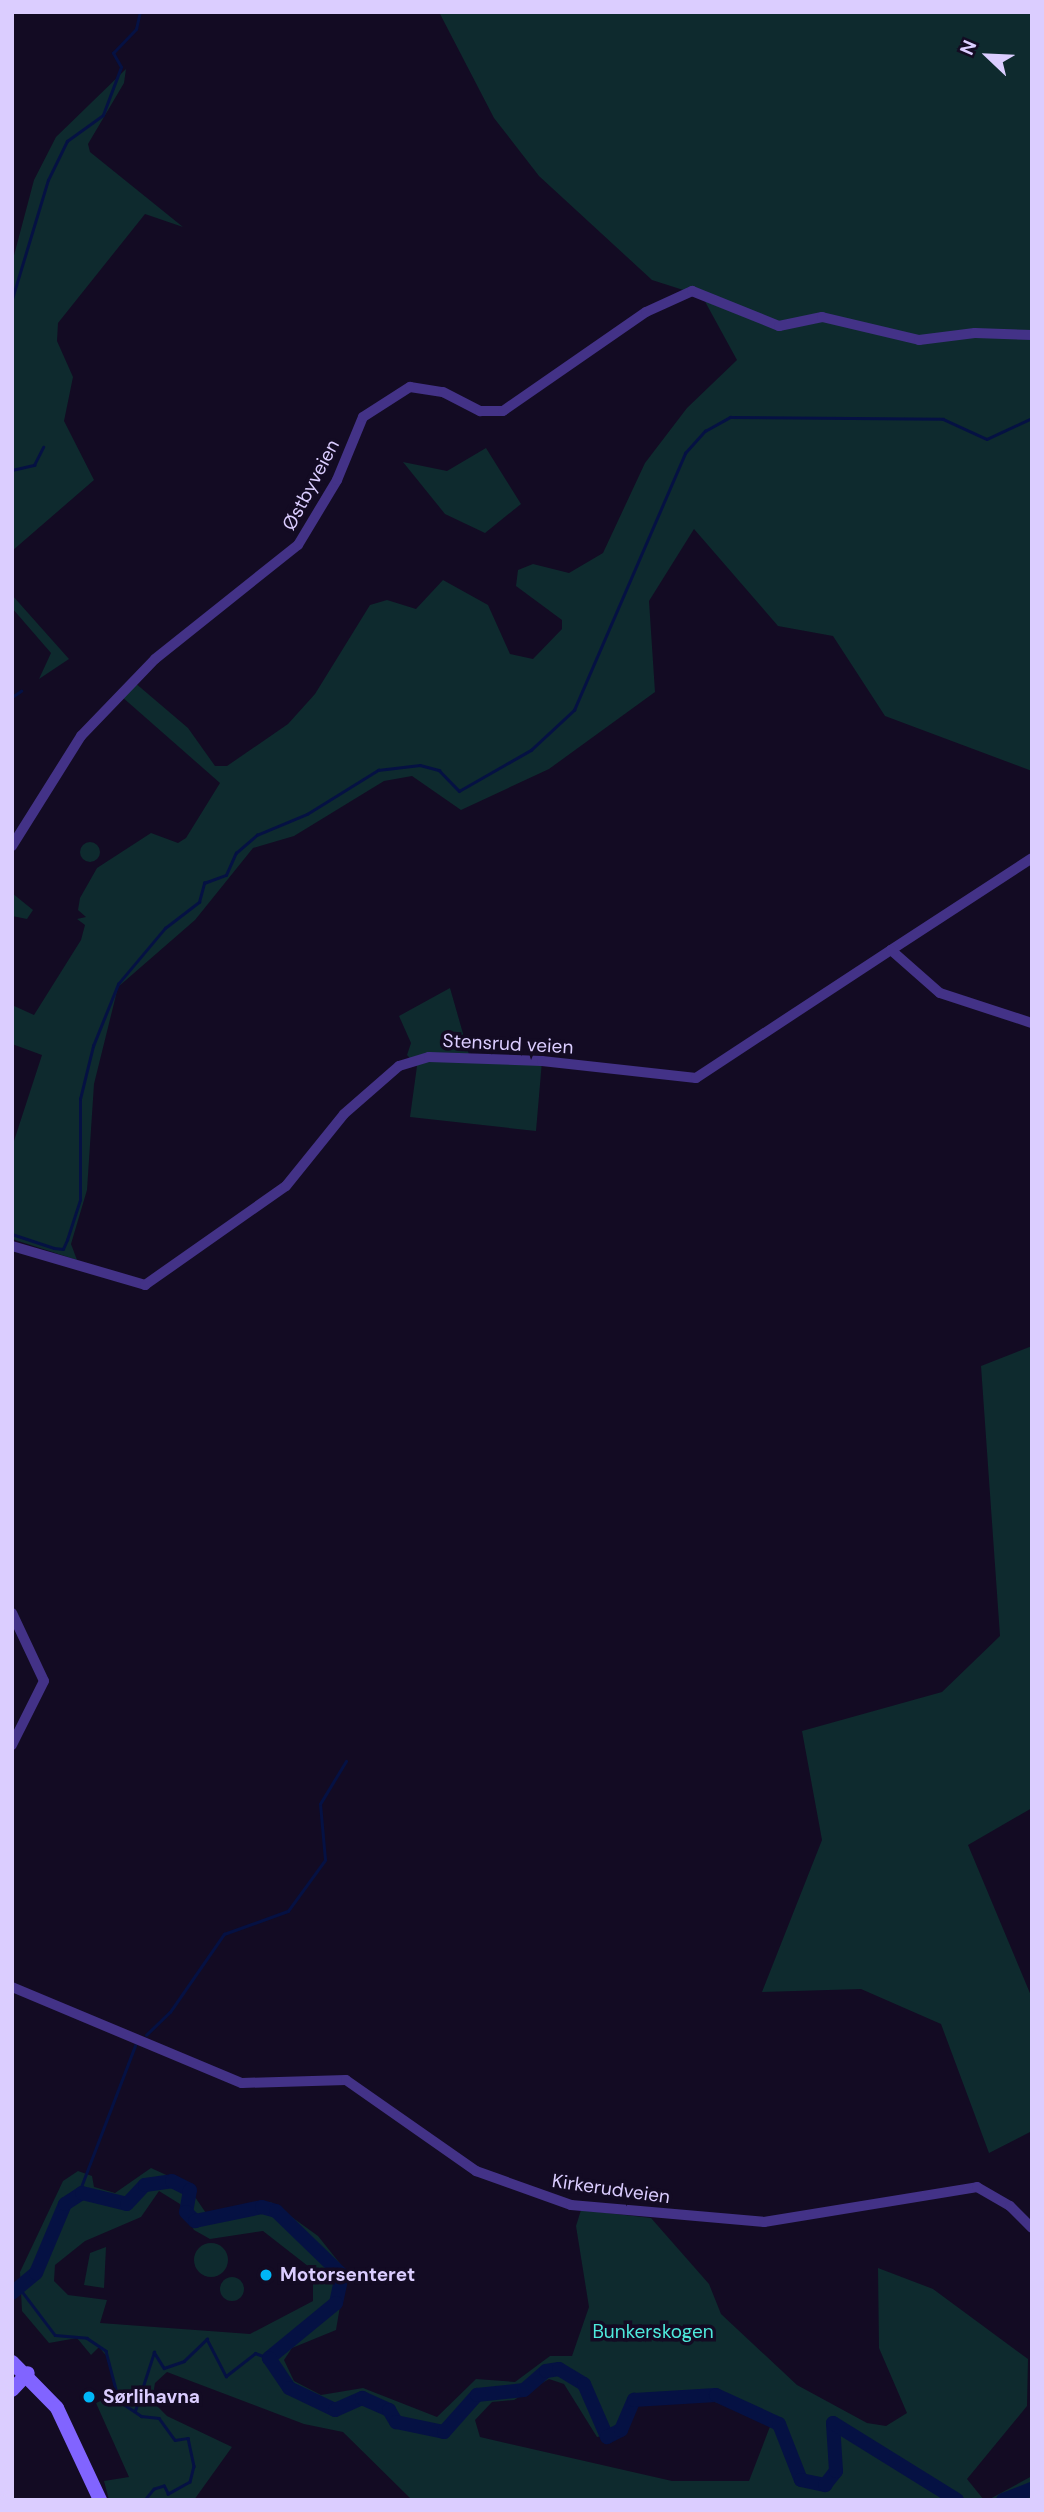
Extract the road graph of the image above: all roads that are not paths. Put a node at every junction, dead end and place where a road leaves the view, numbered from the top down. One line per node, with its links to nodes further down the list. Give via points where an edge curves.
1 (1032, 335): 2 (street, Østbyveien, via 975,333 919,340 842,318 779,327 692,291 664,301 503,411 480,411 423,386 370,408 298,545 122,690 81,736)
2 (12, 846)
3 (1032, 858): 4 (street)
4 (891, 950): 5 (street, via 940,993); 6 (street, Stensrud veien, via 696,1077 518,1060 429,1058 399,1066 344,1114 286,1186 145,1285)
5 (1032, 1023)
6 (12, 1246)
7 (12, 1613): 8 (street, via 43,1677)
8 (12, 1745)
9 (12, 1987): 10 (street, Kirkerudveien, via 242,2083 346,2080 476,2171 571,2205 764,2222 976,2187 1010,2206)
10 (1032, 2228)
11 (18, 2368): 12 (main road); 13 (main road, via 62,2417)
12 (12, 2390)
13 (100, 2500)

